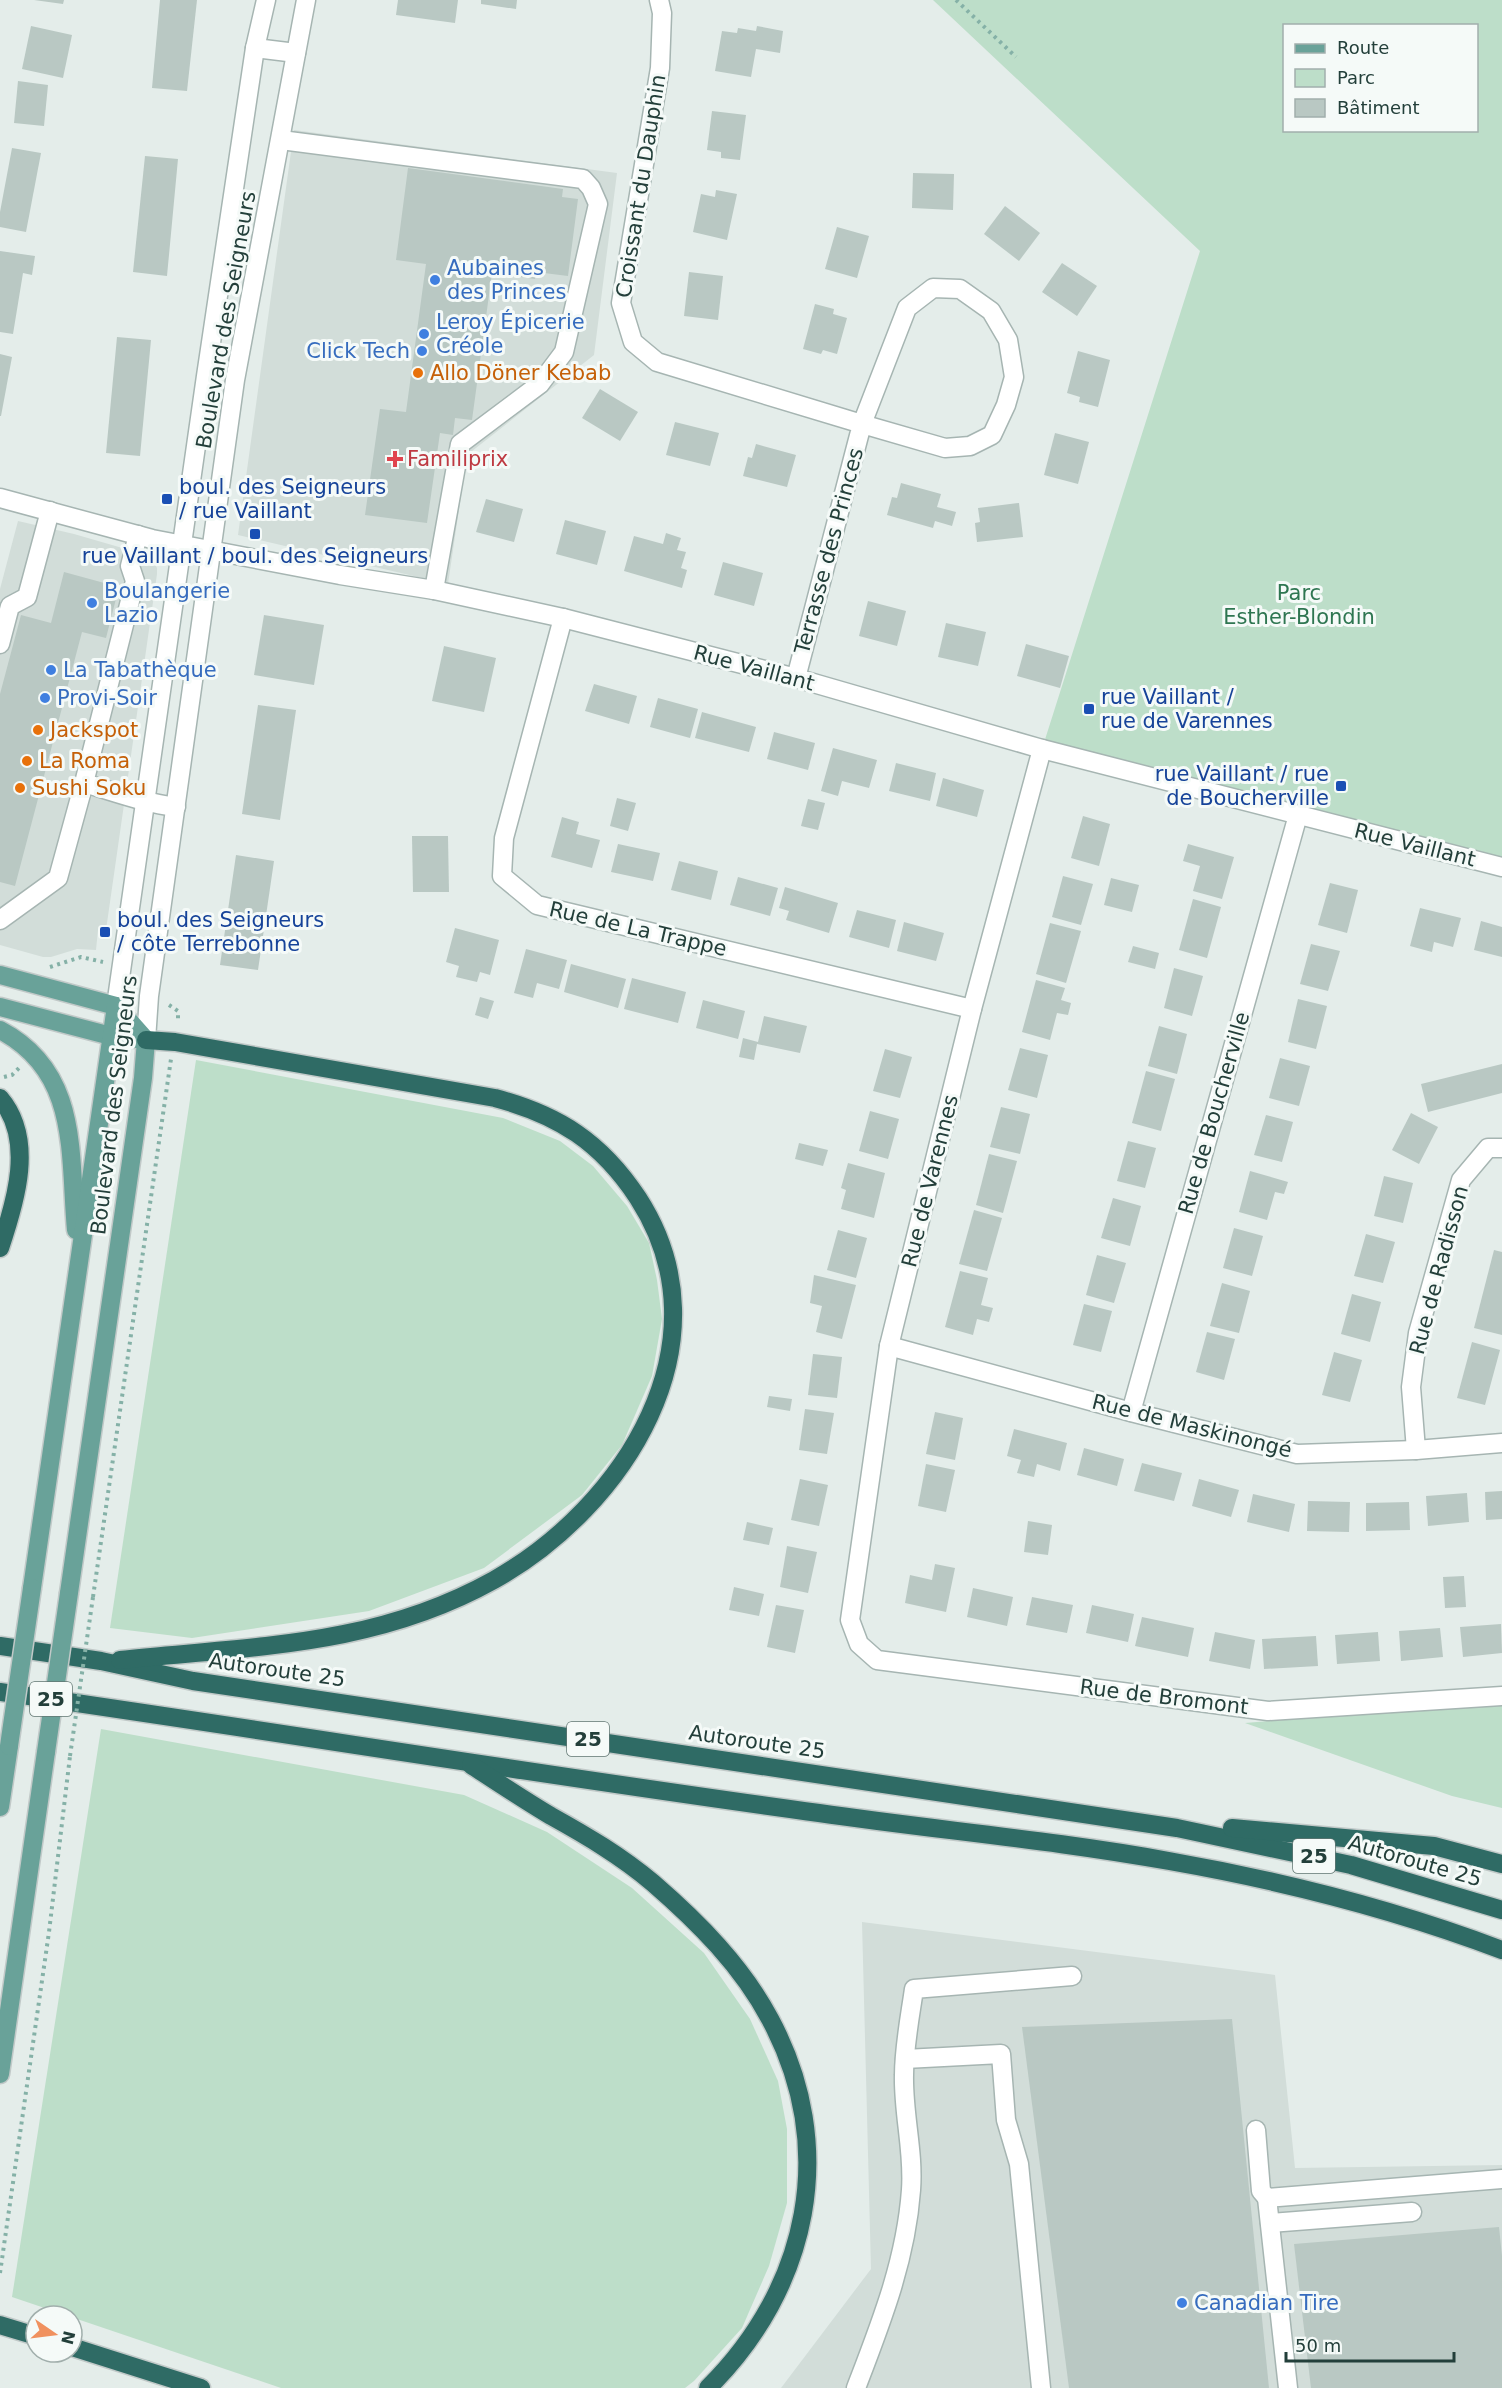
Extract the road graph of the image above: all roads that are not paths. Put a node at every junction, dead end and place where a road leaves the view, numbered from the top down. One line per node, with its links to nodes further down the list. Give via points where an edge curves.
1 (266, 0): 4 (street, Boulevard des Seigneurs)
2 (306, 0): 5 (street, Boulevard des Seigneurs)
3 (660, 0): 9 (street, Croissant du Dauphin, via 660,68 621,303 633,342 657,362)
4 (255, 48): 5 (street); 7 (street, Boulevard des Seigneurs)
5 (296, 53): 6 (street, Boulevard des Seigneurs)
6 (281, 140): 8 (street, Boulevard des Seigneurs); 15 (street, via 583,179 598,204 564,352 540,384 460,444)
7 (206, 376): 8 (street); 13 (street, Boulevard des Seigneurs)
8 (235, 380): 14 (street, Boulevard des Seigneurs)
9 (862, 424): 9 (street, Terrasse des Princes, via 907,308 933,288 960,289 991,311 1008,340 1014,377 992,435 970,446 945,448); 18 (street, Terrasse des Princes)
10 (0, 498): 11 (street, Rue Vaillant)
11 (50, 511): 12 (street, Rue Vaillant); 17 (street, via 27,597 10,606)
12 (138, 535): 13 (street, Rue Vaillant); 20 (street, via 130,566 135,580)
13 (182, 544): 14 (street, Rue Vaillant); 21 (street, Boulevard des Seigneurs)
14 (212, 550): 15 (street, Rue Vaillant); 22 (street, Boulevard des Seigneurs)
15 (434, 590): 16 (street, Rue Vaillant)
16 (563, 618): 18 (street, Rue Vaillant); 29 (street, Rue de La Trappe, via 504,838 502,876 537,905)
17 (0, 644)
18 (796, 678): 19 (street, Rue Vaillant)
19 (1042, 749): 23 (street, Rue Vaillant); 29 (street, Rue de Varennes)
20 (84, 783): 21 (street); 25 (street, via 58,878)
21 (145, 803): 22 (street); 27 (street, Boulevard des Seigneurs)
22 (176, 807): 32 (street, Boulevard des Seigneurs)
23 (1298, 815): 24 (street, Rue Vaillant); 38 (street, Rue de Boucherville)
24 (1502, 867)
25 (0, 920)
26 (0, 975): 27 (main road)
27 (116, 1006): 31 (main road, Boulevard des Seigneurs); 32 (main road)
28 (0, 1007): 31 (main road)
29 (972, 1009): 37 (street, Rue de Varennes)
30 (0, 1030): 36 (main road, via 26,1048 42,1066 65,1110)
31 (111, 1036): 32 (main road); 36 (main road, Boulevard des Seigneurs)
32 (146, 1040): 43 (highway, via 484,1096 519,1104 562,1123 605,1156 643,1206 667,1269 674,1333 656,1403 620,1466 585,1509 556,1536 495,1580 427,1611 358,1633 266,1647); 54 (main road, Boulevard des Seigneurs, bridge)
33 (0, 1098): 35 (highway, via 15,1120 20,1154 12,1207)
34 (1502, 1148): 40 (street, Rue de Radisson, via 1488,1148 1461,1180 1418,1333 1411,1387)
35 (0, 1248)
36 (78, 1260): 47 (main road, Boulevard des Seigneurs, bridge)
37 (889, 1346): 38 (street, Rue de Maskinongé); 41 (street, Rue de Varennes)
38 (1131, 1412): 40 (street, Rue de Maskinongé, via 1297,1454)
39 (1502, 1443): 40 (street, Rue de Maskinongé)
40 (1416, 1450)
41 (850, 1620): 45 (street, Rue de Bromont, via 858,1644 877,1660 1268,1711)
42 (0, 1646): 43 (highway, Autoroute 25 / 25)
43 (101, 1661): 48 (highway, Autoroute 25 / 25, via 193,1681)
44 (0, 1692): 46 (highway, 25)
45 (1502, 1696)
46 (464, 1761): 51 (highway, 25, via 1185,1864 1390,1911); 64 (highway, via 612,1851 688,1915 734,1965 758,1999 787,2056 799,2093 807,2146 807,2185 801,2223 790,2265 771,2308 737,2359)
47 (0, 1807)
48 (1122, 1819): 49 (highway, via 1434,1846); 50 (highway, Autoroute 25 / 25, via 1315,1857)
49 (1502, 1864)
50 (1502, 1910)
51 (1502, 1950)
52 (1072, 1976): 53 (street, via 914,1989)
53 (905, 2059): 65 (street, via 911,2180 907,2225 887,2306); 66 (street, via 1001,2054 1006,2120 1020,2171)
54 (0, 2074)
55 (1256, 2130): 57 (street, via 1261,2191)
56 (1502, 2179): 57 (street)
57 (1267, 2198): 59 (street)
58 (1412, 2212): 59 (street)
59 (1270, 2223): 67 (street)
60 (0, 2325): 61 (highway)
61 (24, 2332)
62 (84, 2351): 63 (highway)
63 (201, 2388)
64 (708, 2388)
65 (856, 2388)
66 (1041, 2388)
67 (1288, 2388)

